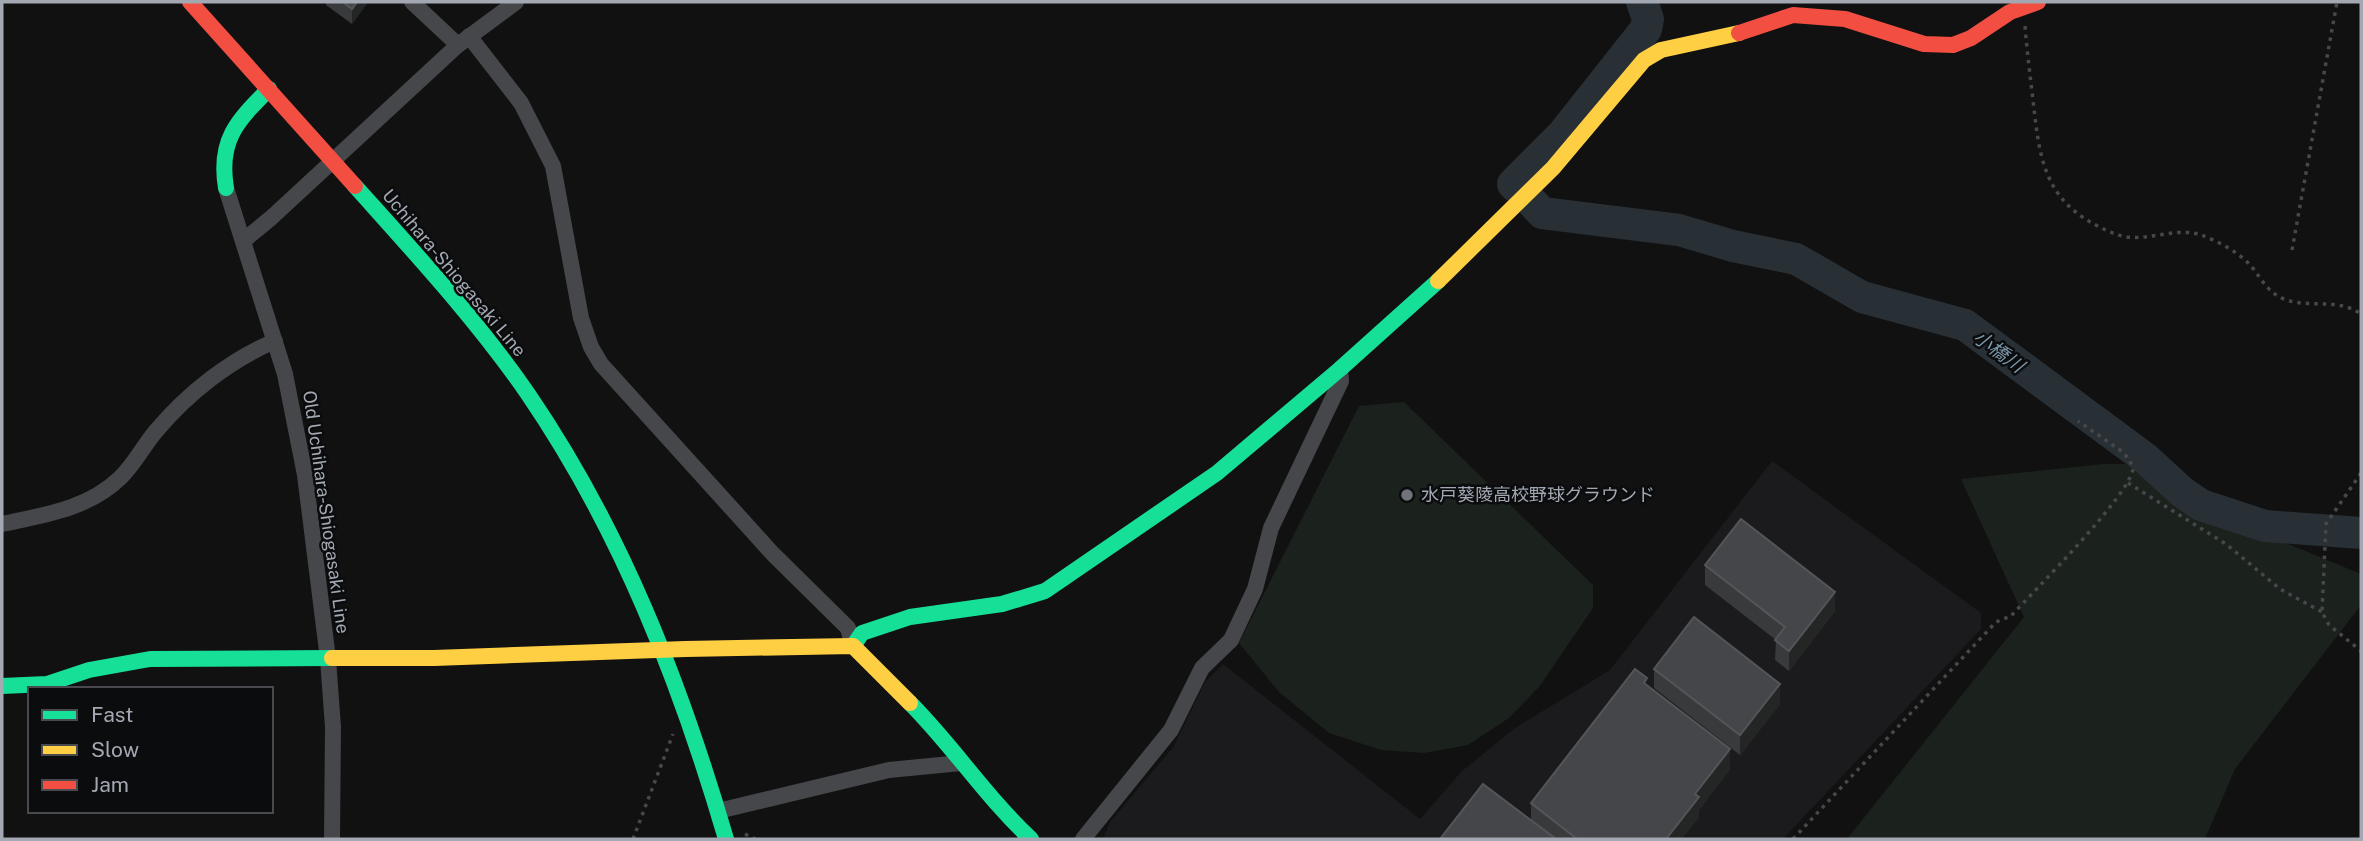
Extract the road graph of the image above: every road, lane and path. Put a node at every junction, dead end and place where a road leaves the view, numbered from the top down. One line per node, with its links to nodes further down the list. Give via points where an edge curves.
1 (190, 2): 8 (street, Uchihara-Shiogasaki Line)
2 (412, 2): 7 (street)
3 (516, 2): 7 (street)
4 (2337, 2): 11 (path)
5 (2031, 4): 6 (street, via 1971,38 1941,46); 12 (path, via 2039,152 2057,193 2073,210 2105,230 2127,237 2198,234 2249,264 2281,298 2326,302)
6 (1792, 8): 14 (street, via 1725,38 1661,50 1644,60 1553,168 1466,255)
7 (463, 41): 9 (street); 20 (street, via 521,103 553,166 581,318 601,363 773,554 848,628)
8 (268, 89): 9 (street, Uchihara-Shiogasaki Line); 10 (street, Old Uchihara-Shiogasaki Line, via 227,138 223,156 226,188)
9 (333, 160): 10 (street); 21 (street, Uchihara-Shiogasaki Line, via 463,308 536,406 606,522)
10 (243, 241): 13 (street, Old Uchihara-Shiogasaki Line)
11 (2292, 250)
12 (2361, 314)
13 (275, 341): 18 (street, via 235,362 182,401 121,477 92,498 73,508); 23 (street, Old Uchihara-Shiogasaki Line, via 305,475)
14 (1340, 369): 20 (street, via 1217,473 1045,591 1002,604 910,617 862,633); 32 (street, via 1340,381 1271,528 1255,589 1231,640 1202,668 1171,730)
15 (2078, 421): 17 (path, via 2129,459 2133,469)
16 (2361, 473): 19 (path, via 2326,524)
17 (2128, 483): 19 (path, via 2226,544 2280,589); 33 (path, via 2011,616 1996,622)
18 (2, 524)
19 (2322, 612): 22 (path, via 2329,625)
20 (853, 646): 21 (street); 26 (street, via 925,718)
21 (665, 650): 23 (street); 25 (street, Uchihara-Shiogasaki Line)
22 (2361, 651)
23 (328, 659): 24 (street, via 150,659 89,670 47,684); 28 (street, Old Uchihara-Shiogasaki Line)
24 (2, 685)
25 (693, 726): 27 (street, Uchihara-Shiogasaki Line); 29 (path, via 671,734)
26 (961, 763): 27 (street, via 889,770); 31 (street)
27 (718, 811): 30 (street, Uchihara-Shiogasaki Line)
28 (332, 839)
29 (633, 839)
30 (726, 839)
31 (1031, 839)
32 (1083, 839)
33 (1793, 839)

